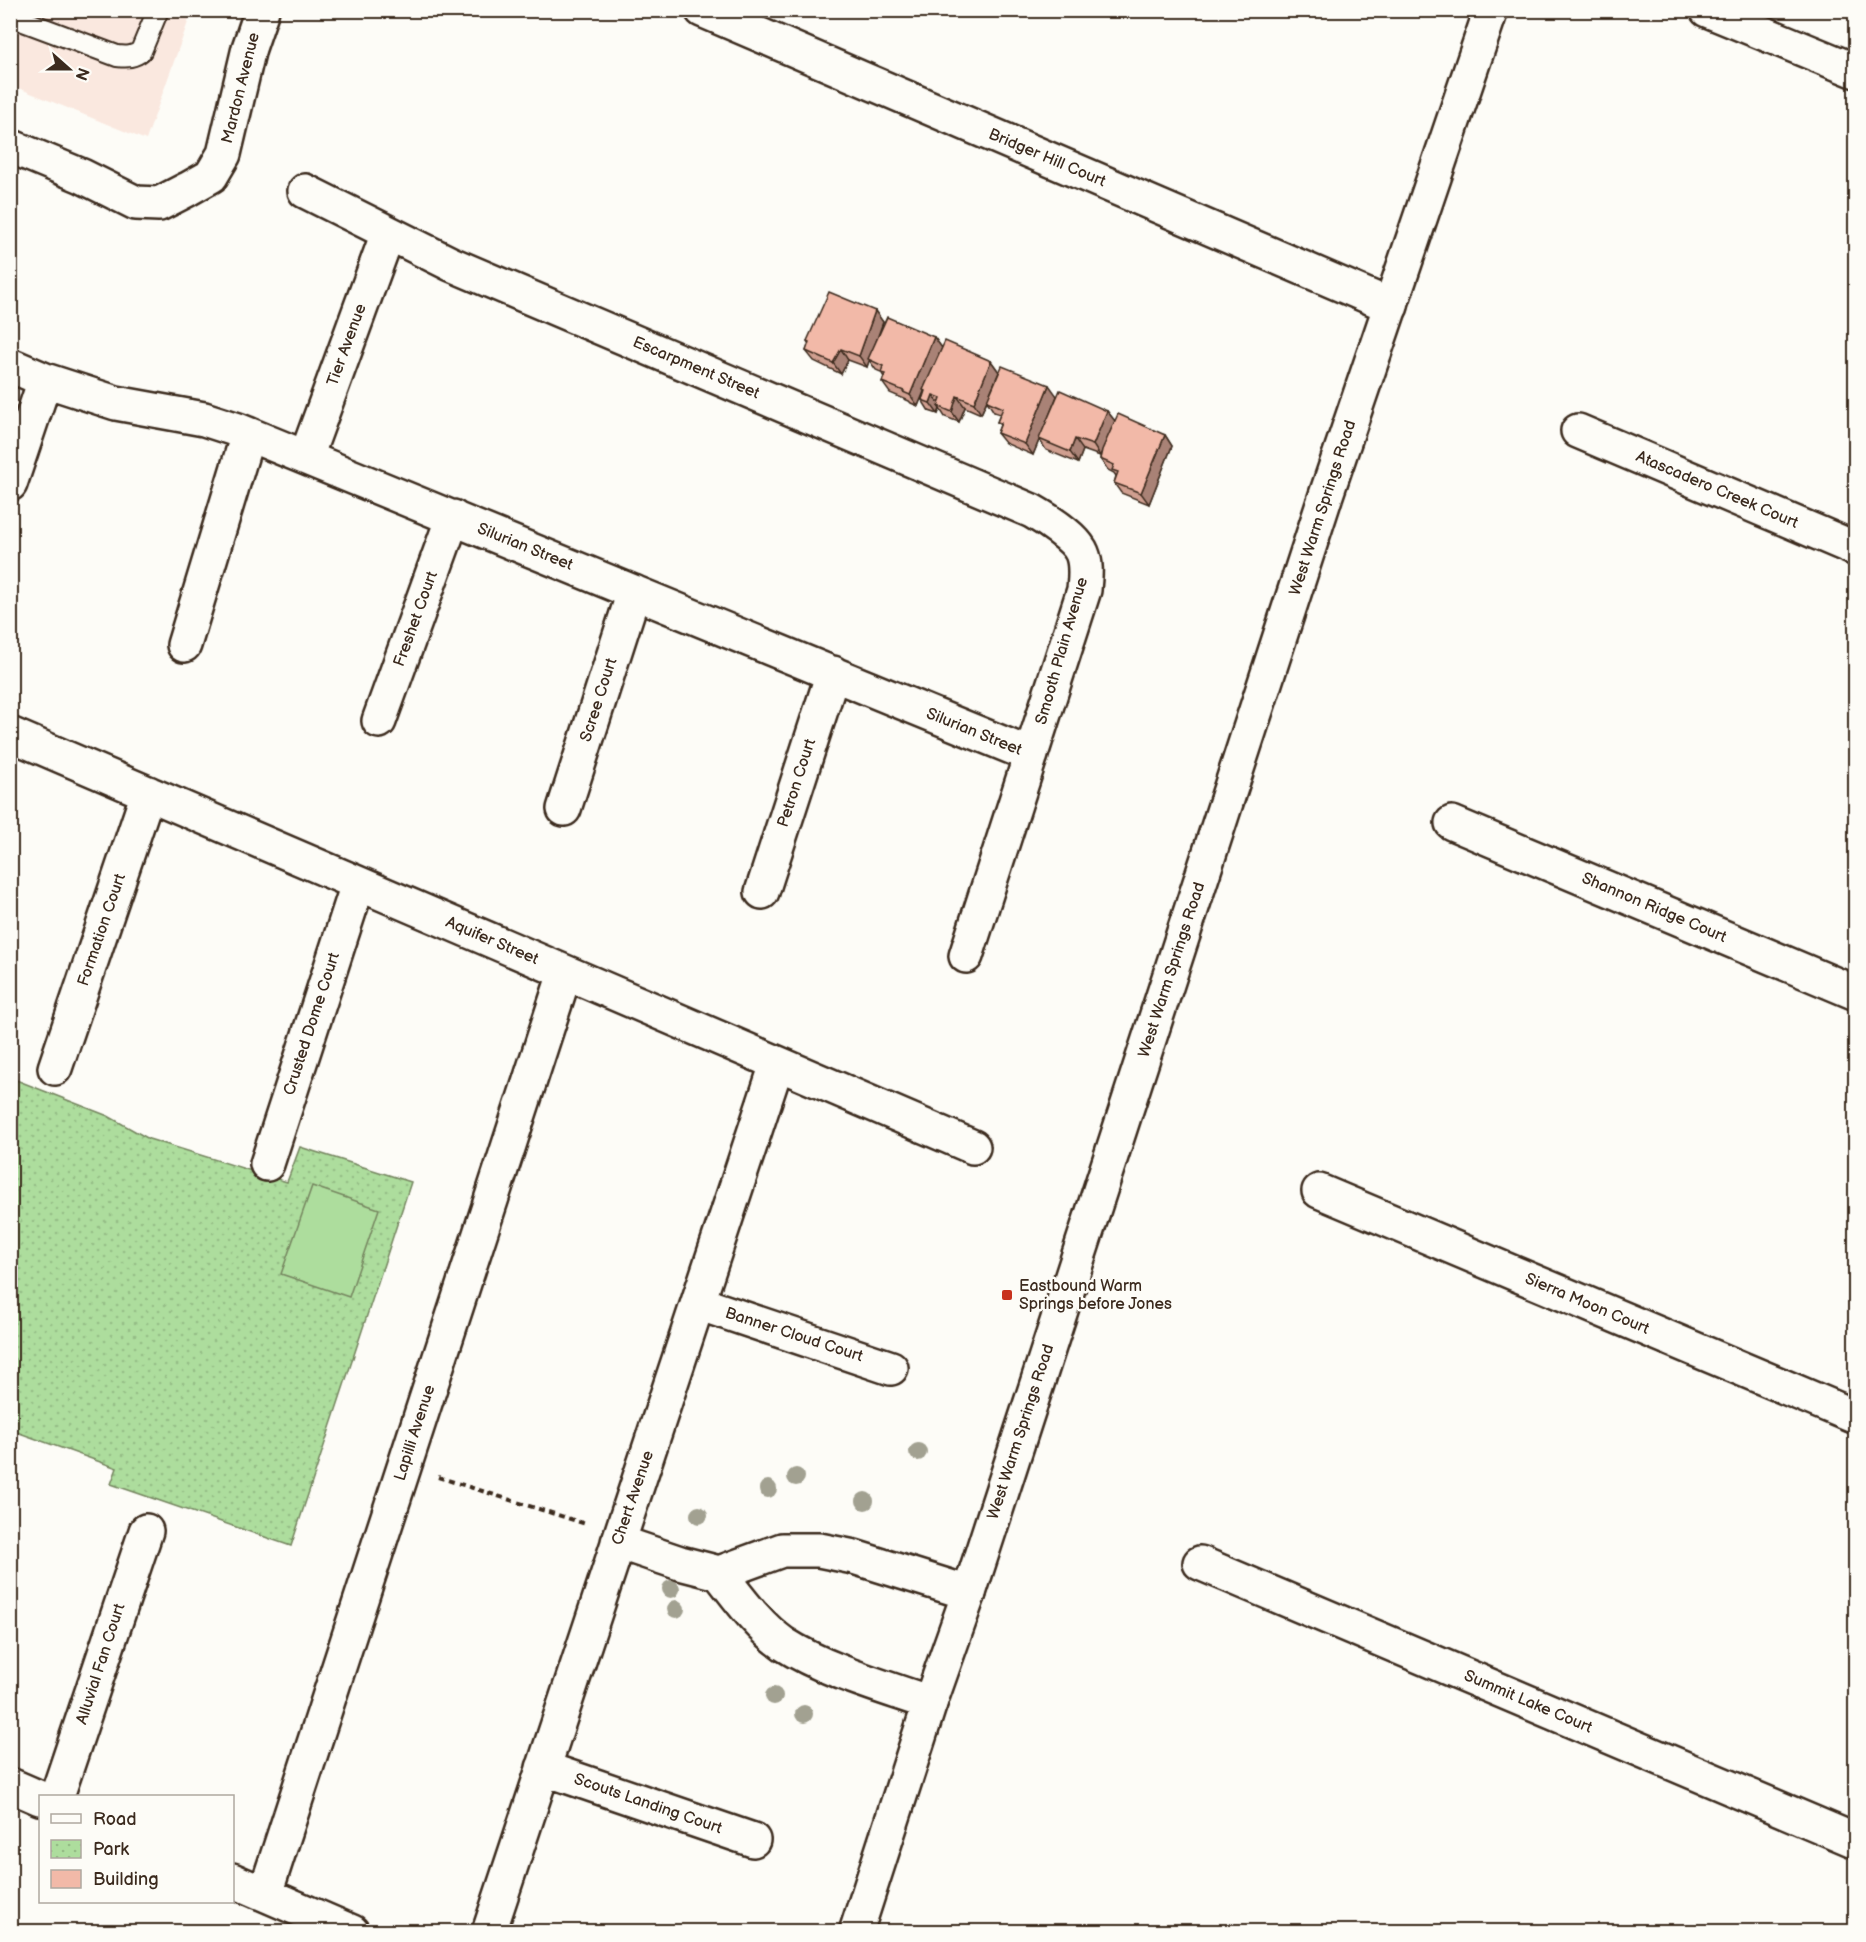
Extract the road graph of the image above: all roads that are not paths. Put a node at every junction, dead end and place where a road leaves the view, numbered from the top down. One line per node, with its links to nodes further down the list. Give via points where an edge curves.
1 (158, 10): 6 (lane, via 141,51 128,57)
2 (262, 10): 8 (street, Mardon Avenue, via 224,153 211,176 159,204 135,203)
3 (702, 10): 11 (street, Bridger Hill Court)
4 (1491, 10): 11 (street, West Warm Springs Road)
5 (1707, 10): 7 (street)
6 (10, 16)
7 (1856, 72)
8 (10, 146)
9 (305, 191): 10 (street, Escarpment Street)
10 (388, 232): 16 (street, Tier Avenue); 20 (street, Escarpment Street, via 452,264 1032,512 1056,525)
11 (1391, 306): 47 (street, West Warm Springs Road)
12 (10, 365): 13 (street, Silurian Street)
13 (45, 380): 15 (street, Silurian Street, via 116,403 204,419); 17 (street)
14 (1578, 431): 19 (street, Atascadero Creek Court)
15 (248, 434): 16 (street, Silurian Street); 22 (street)
16 (306, 458): 18 (street, Silurian Street)
17 (10, 484)
18 (453, 517): 21 (street, Silurian Street); 24 (street, Freshet Court)
19 (1856, 549)
20 (1082, 551): 26 (street, Smooth Plain Avenue, via 1084,590)
21 (634, 592): 23 (street, Silurian Street); 28 (street, Scree Court)
22 (184, 645)
23 (832, 674): 26 (street, Silurian Street); 31 (street, Petron Court)
24 (379, 721)
25 (10, 734): 27 (street, Aquifer Street)
26 (1031, 755): 32 (street, Smooth Plain Avenue)
27 (148, 794): 30 (street, Aquifer Street); 36 (street, Formation Court)
28 (564, 809)
29 (1452, 823): 34 (street, Shannon Ridge Court)
30 (358, 884): 33 (street, Aquifer Street); 38 (street, Crusted Dome Court)
31 (762, 892)
32 (966, 956)
33 (565, 973): 35 (street, Aquifer Street); 56 (street, Lapilli Avenue)
34 (1856, 993)
35 (777, 1064): 37 (street, Aquifer Street); 40 (street, Chert Avenue)
36 (56, 1068)
37 (973, 1147)
38 (267, 1164)
39 (1319, 1191): 42 (street, Sierra Moon Court)
40 (698, 1303): 41 (street, Banner Cloud Court); 44 (street, Chert Avenue)
41 (891, 1368)
42 (1856, 1417)
43 (146, 1531): 51 (street, Alluvial Fan Court)
44 (619, 1538): 46 (street, via 680,1563); 49 (street, Chert Avenue)
45 (1200, 1563): 54 (street, Summit Lake Court)
46 (718, 1573): 47 (street, via 782,1550 819,1550); 48 (street, via 753,1615 784,1643 825,1665)
47 (969, 1593): 48 (street, West Warm Springs Road)
48 (930, 1703): 59 (street, West Warm Springs Road)
49 (543, 1768): 53 (street, Scouts Landing Court); 58 (street, Chert Avenue)
50 (10, 1785): 52 (street)
51 (58, 1795)
52 (39, 1798)
53 (753, 1840)
54 (1856, 1841)
55 (234, 1881): 56 (street)
56 (265, 1894): 57 (street)
57 (352, 1932)
58 (489, 1932)
59 (856, 1932)

